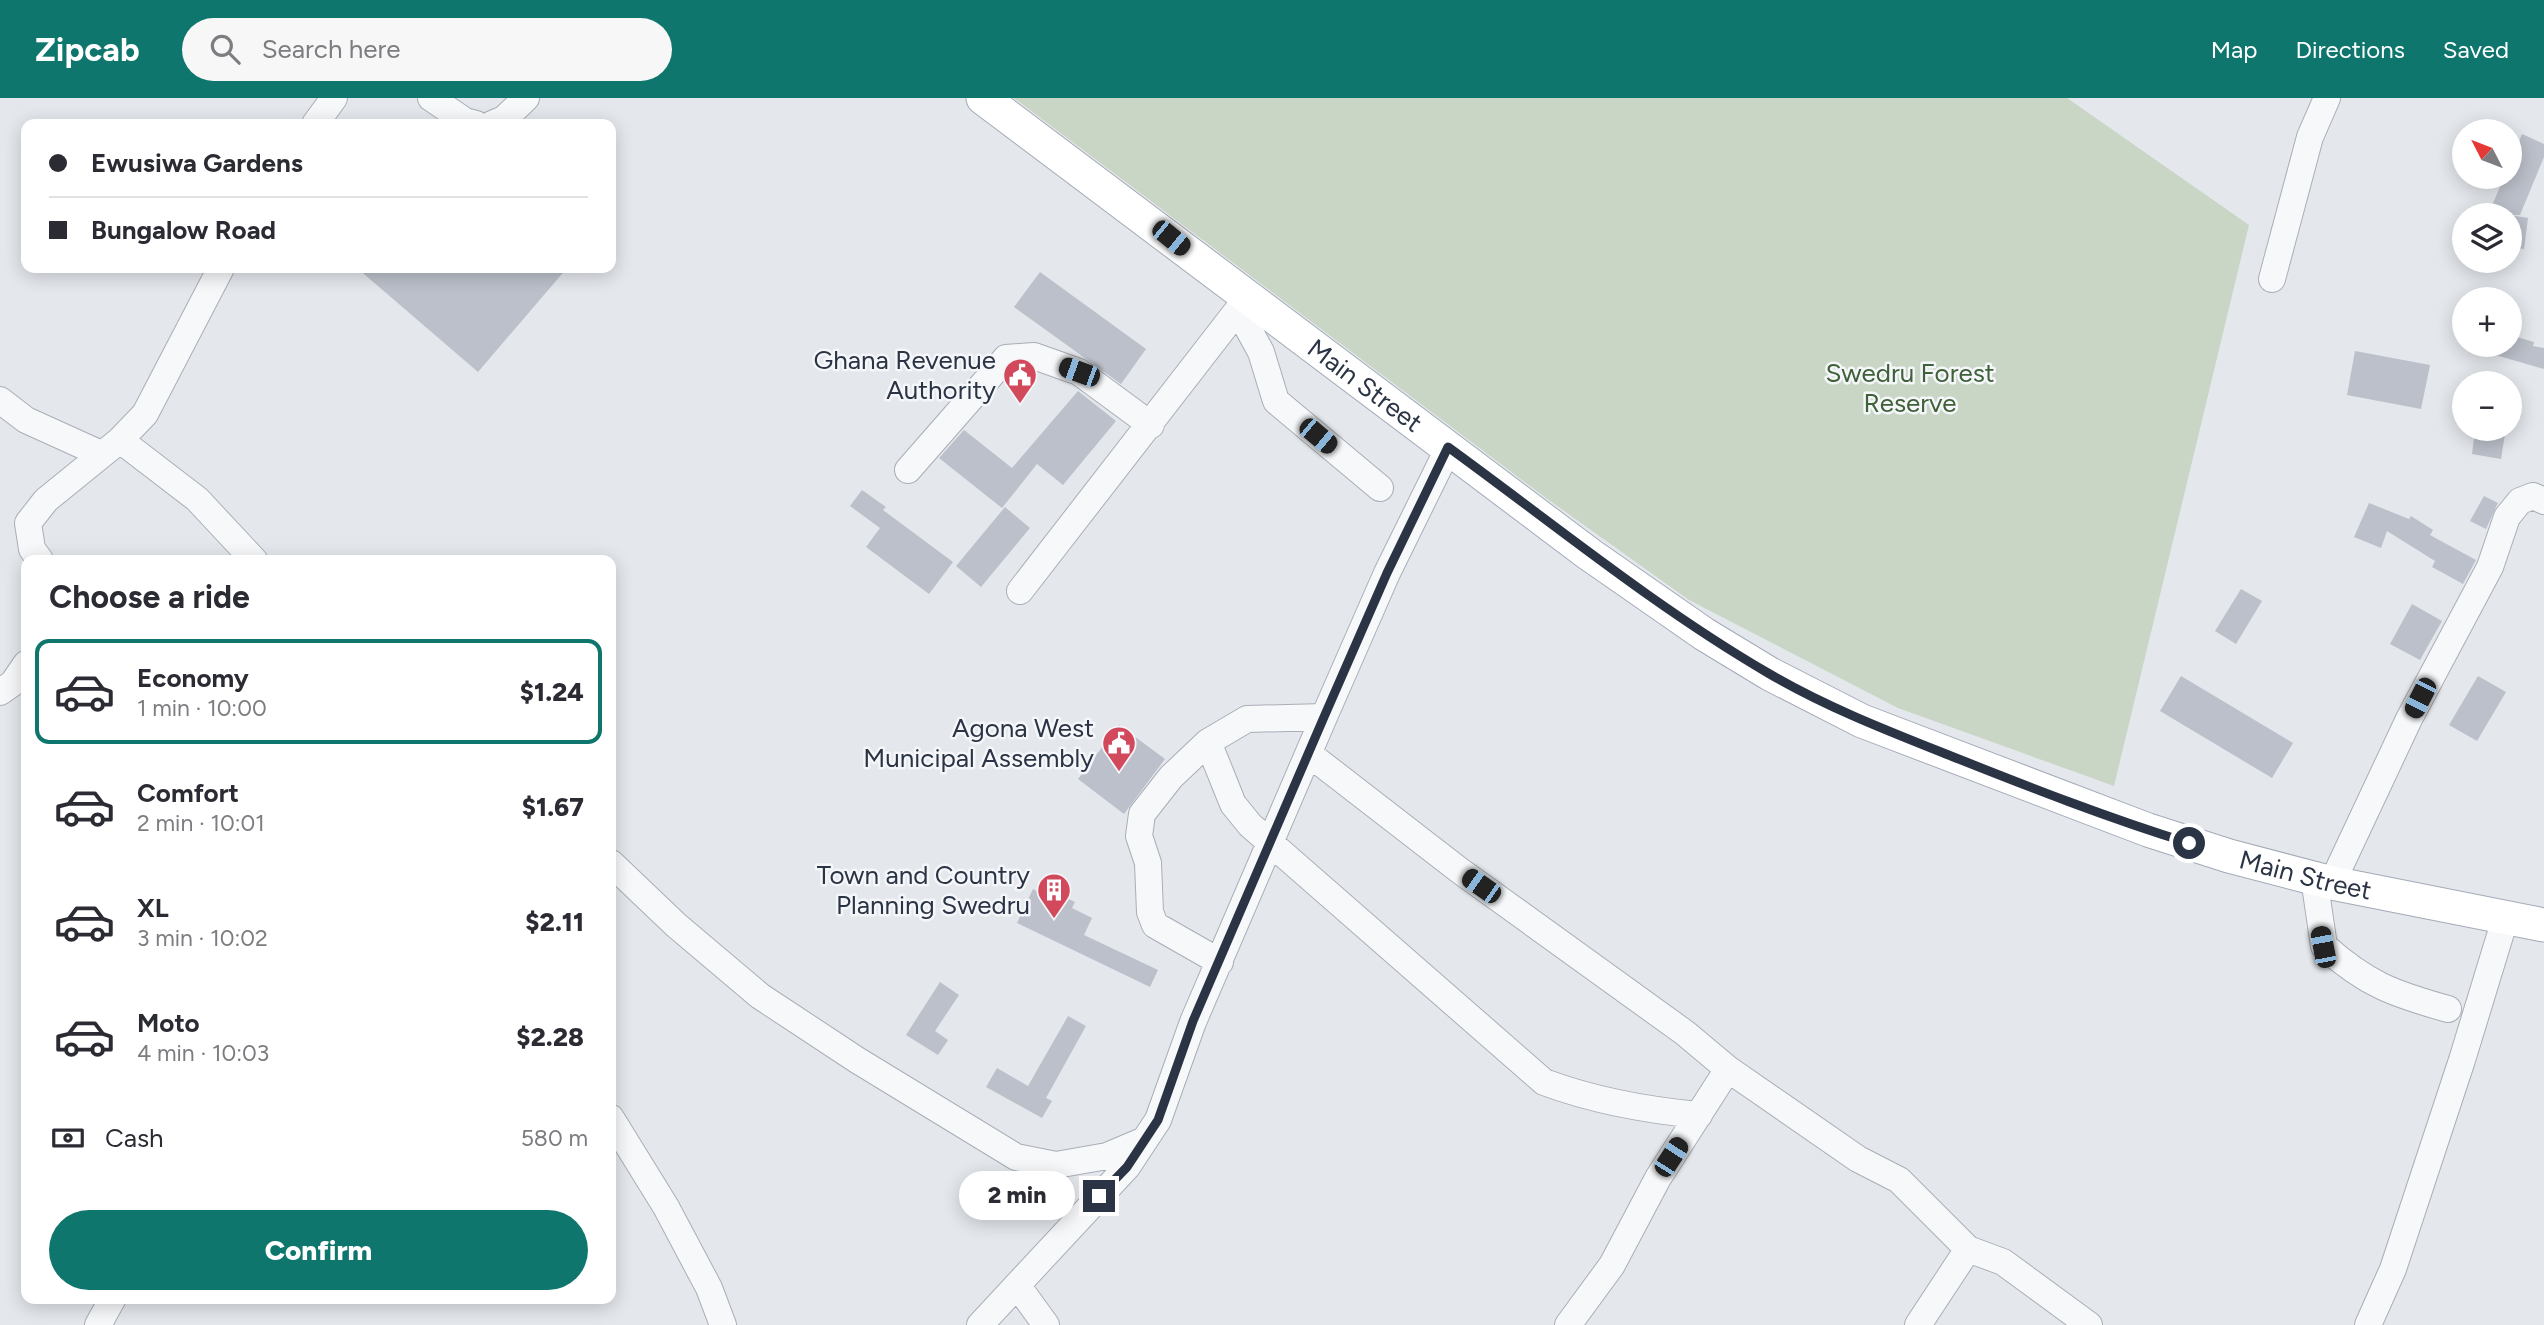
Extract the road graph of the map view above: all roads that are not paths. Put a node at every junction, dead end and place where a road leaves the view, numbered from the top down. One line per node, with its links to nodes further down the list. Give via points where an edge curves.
1 (334, 98): 6 (street)
2 (431, 98): 7 (street)
3 (526, 98): 8 (street)
4 (983, 98): 11 (main road, Main Street, via 1152,223)
5 (2321, 100): 10 (street)
6 (319, 119)
7 (462, 119)
8 (505, 119)
9 (218, 273): 14 (street, via 145,414)
10 (2272, 279)
11 (1243, 304): 13 (street); 15 (main road, Main Street); 17 (street, via 1276,401)
12 (0, 400): 14 (street, via 26,420)
13 (1151, 425): 16 (street, via 1079,372 1034,356 1006,358); 21 (street)
14 (111, 447): 19 (street, via 46,500 28,523); 20 (street, via 197,499)
15 (1448, 447): 24 (street); 29 (main road, Main Street, via 1704,634 1862,721 2148,831)
16 (908, 470)
17 (1380, 488)
18 (2544, 501): 29 (street, via 2533,496 2520,501 2507,517 2490,567)
19 (36, 555)
20 (252, 555)
21 (1020, 591)
22 (21, 671): 23 (street)
23 (0, 692)
24 (1324, 717): 25 (street, via 1247,719); 26 (street)
25 (1208, 742): 27 (street, via 1233,804); 32 (street, via 1171,777 1142,814 1139,836 1156,925)
26 (1309, 754): 27 (street); 34 (street)
27 (1272, 844): 32 (street); 35 (street, via 1544,1082 1589,1099)
28 (616, 868): 37 (street, via 760,996 1016,1157 1056,1165 1107,1156)
29 (2323, 880): 30 (main road, Main Street); 33 (street, via 2323,947 2350,970 2391,993)
30 (2506, 916): 31 (main road, Main Street); 48 (street, via 2393,1269)
31 (2544, 925)
32 (1220, 962): 37 (street, via 1158,1120)
33 (2448, 1009)
34 (1728, 1069): 35 (street); 38 (street, via 1858,1159 1899,1180)
35 (1699, 1115): 45 (street, via 1658,1178 1612,1265)
36 (616, 1126): 42 (street, via 666,1207)
37 (1145, 1140): 39 (street, via 1127,1167)
38 (1968, 1249): 46 (street); 47 (street, via 2003,1262)
39 (1017, 1285): 43 (street); 44 (street)
40 (109, 1304): 41 (street)
41 (97, 1325)
42 (723, 1325)
43 (980, 1325)
44 (1046, 1325)
45 (1568, 1325)
46 (1918, 1325)
47 (2088, 1325)
48 (2368, 1325)

